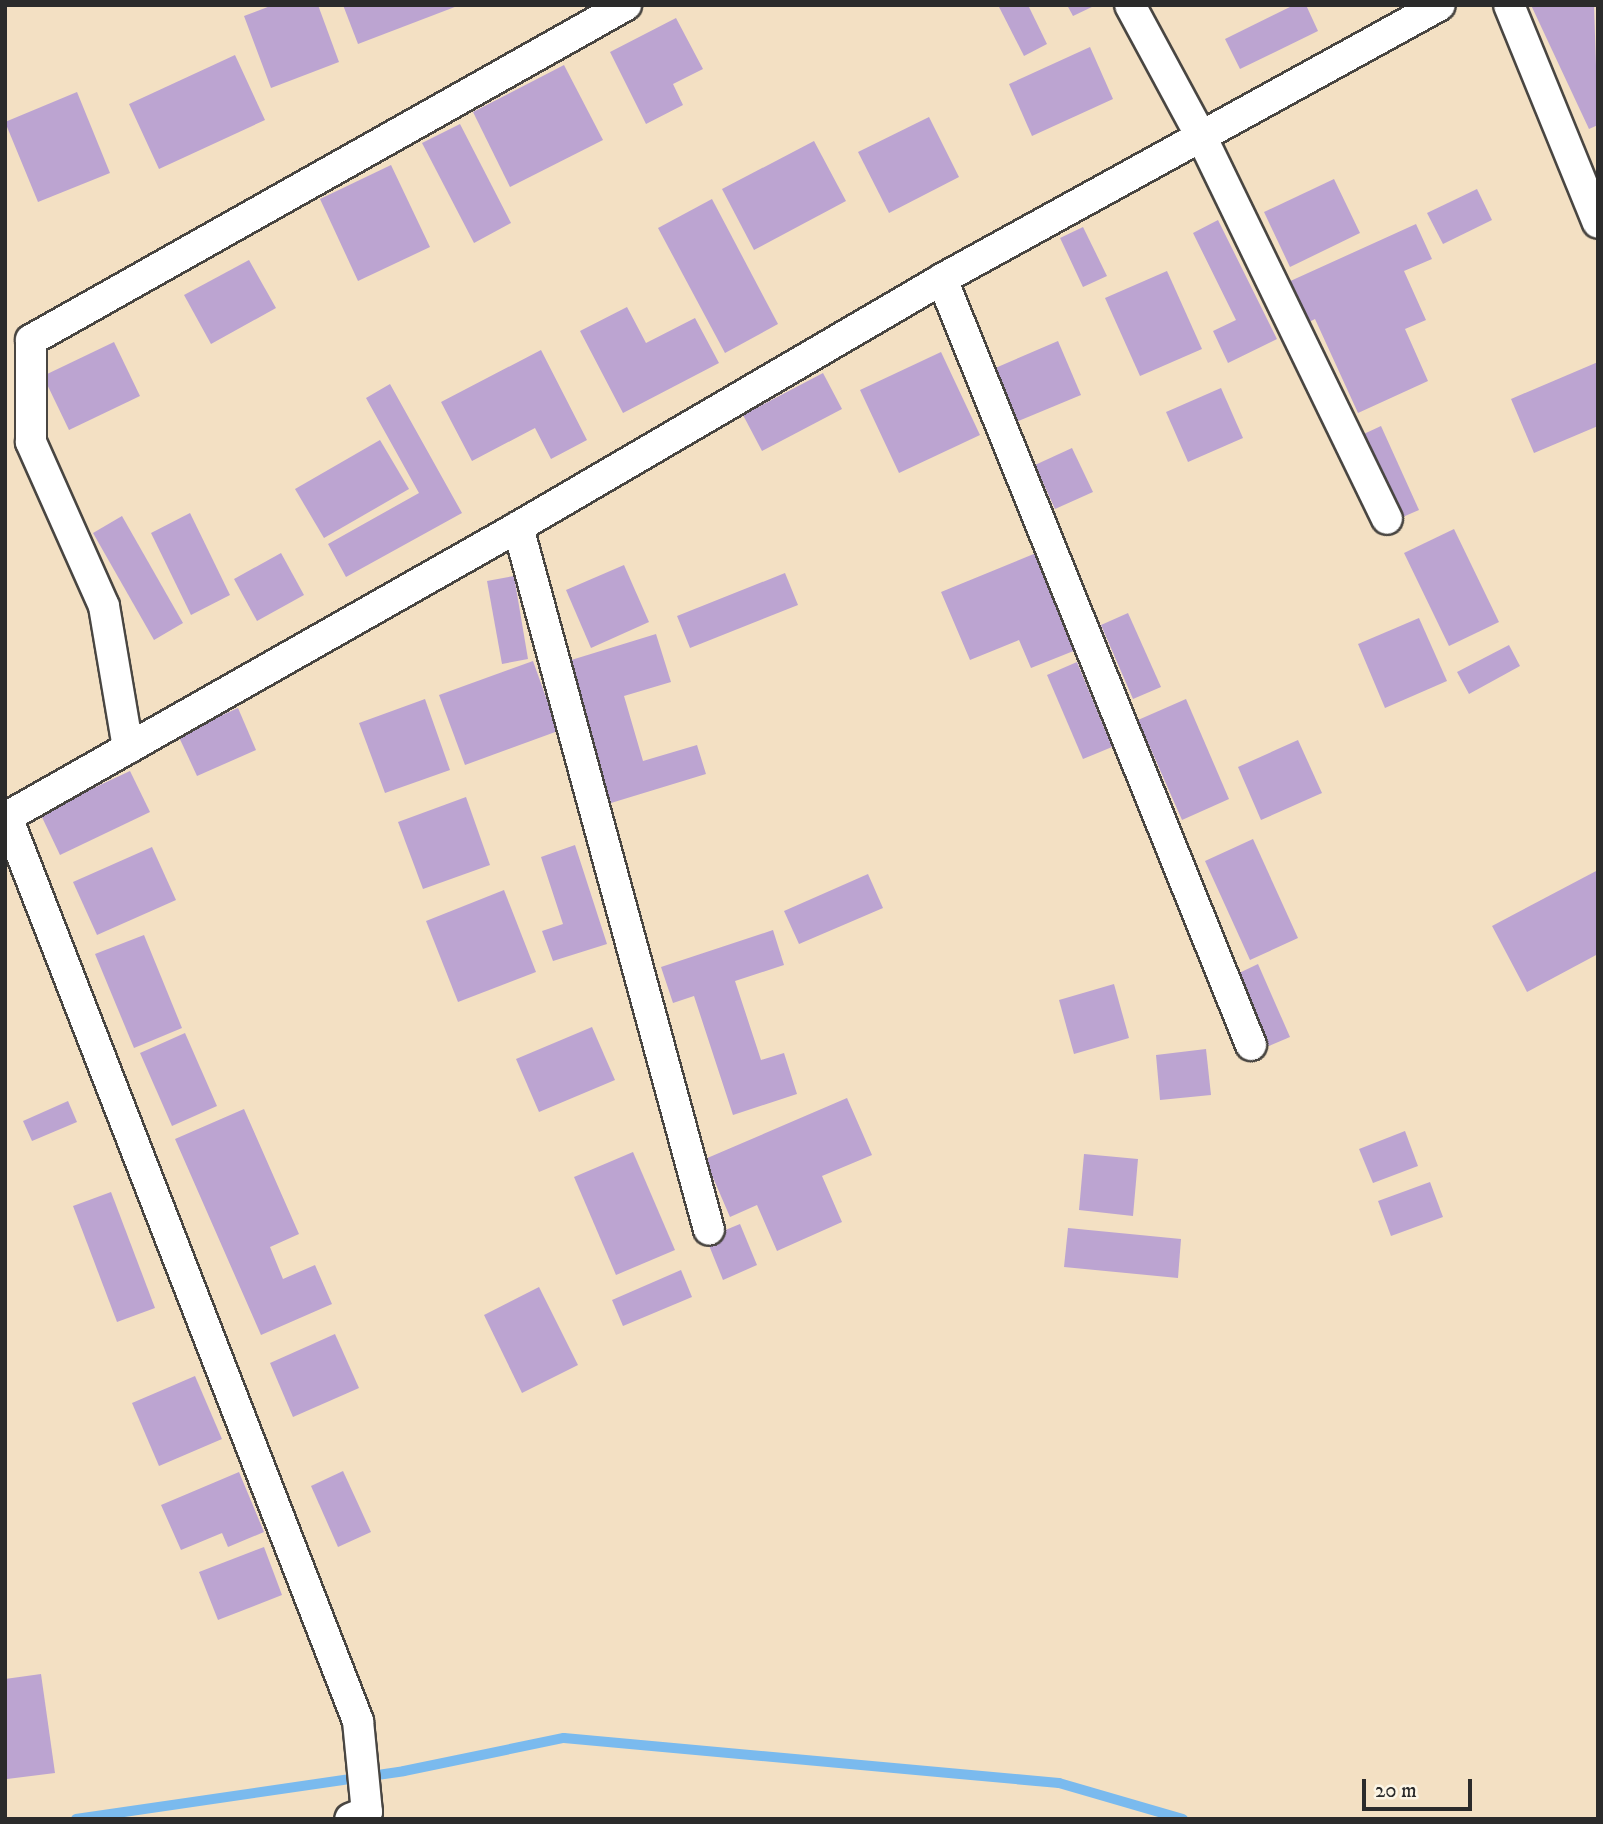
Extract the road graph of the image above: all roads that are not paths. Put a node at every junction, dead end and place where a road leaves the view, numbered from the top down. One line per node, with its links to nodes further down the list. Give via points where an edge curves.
1 (626, 5): 10 (street, via 31,340 31,442 104,606)
2 (1130, 5): 5 (street)
3 (1440, 5): 5 (street)
4 (1509, 5): 6 (street)
5 (1203, 140): 7 (street); 8 (street)
6 (1598, 223)
7 (942, 279): 9 (street); 12 (street)
8 (1387, 519)
9 (518, 527): 10 (street); 13 (street)
10 (128, 748): 11 (street)
11 (6, 817): 14 (street, via 358,1721 368,1812)
12 (1251, 1045)
13 (709, 1230)
14 (350, 1819)

